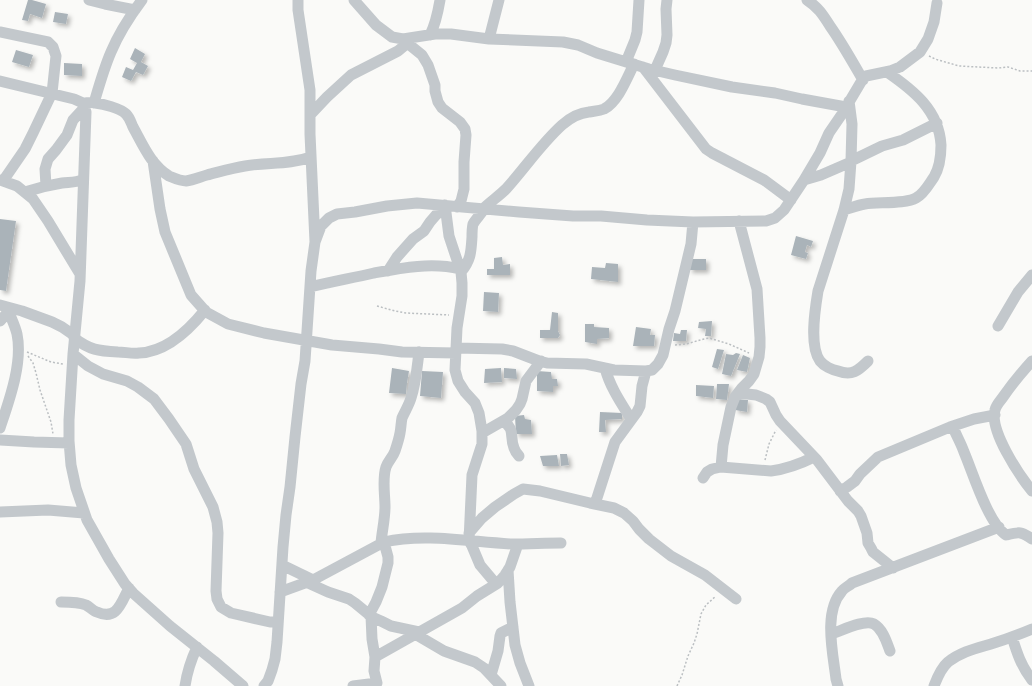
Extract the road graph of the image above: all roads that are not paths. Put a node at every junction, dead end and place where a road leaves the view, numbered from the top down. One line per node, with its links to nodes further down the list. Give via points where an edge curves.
1 (89, 0): 11 (street)
2 (142, 0): 11 (street)
3 (298, 0): 24 (street, via 310,90)
4 (354, 0): 15 (street, via 376,25 392,37)
5 (440, 0): 13 (street)
6 (499, 0): 14 (street)
7 (639, 0): 16 (street)
8 (668, 0): 17 (street, via 666,43)
9 (807, 0): 19 (street, via 815,5 838,36)
10 (937, 3): 18 (street, via 934,22 920,52 900,67)
11 (135, 10): 22 (street, via 110,54)
12 (0, 32): 21 (street, via 48,42 53,47 56,56)
13 (430, 35): 14 (street, via 451,34); 15 (street)
14 (489, 39): 16 (street, via 563,42)
15 (407, 40): 24 (street, via 398,51 351,75); 36 (street, via 428,65 438,102 465,129 464,189)
16 (634, 64): 17 (street); 34 (street, via 706,149 764,180); 37 (street, via 621,90 608,106 570,118 561,125 507,188)
17 (655, 70): 23 (street, via 732,87)
18 (887, 72): 19 (street, via 866,76); 25 (street, via 919,97)
19 (863, 80): 23 (street)
20 (0, 81): 21 (street)
21 (52, 93): 22 (street); 31 (street, via 25,149)
22 (87, 104): 27 (street, via 125,113); 29 (street); 32 (street, via 73,120 48,159 45,169)
23 (847, 104): 28 (street, via 852,124); 30 (street, via 828,133)
24 (310, 115): 26 (street)
25 (937, 123): 28 (street); 38 (street, via 941,160 937,172 922,194 905,201 864,204)
26 (311, 156): 27 (street, via 301,161 245,166 184,181 161,171); 41 (street)
27 (153, 161): 48 (street, via 165,232 191,295)
28 (851, 162): 30 (street); 38 (street)
29 (83, 179): 32 (street); 44 (street)
30 (804, 180): 34 (street)
31 (1, 181): 33 (street)
32 (46, 186): 33 (street)
33 (25, 192): 44 (street, via 48,221)
34 (791, 200): 39 (street, via 775,218 766,221)
35 (445, 207): 36 (street); 41 (street, via 417,203 337,214 321,226); 42 (street, via 449,236); 43 (street, via 424,231 413,239)
36 (457, 207): 37 (street)
37 (483, 209): 40 (street); 42 (street, via 472,230 470,258 466,266)
38 (844, 210): 57 (street, via 818,291 814,318 816,355 831,370 841,372 852,373)
39 (738, 221): 40 (street); 61 (street, via 757,289 760,338 759,357 754,374)
40 (693, 222): 60 (street, via 691,244 663,355 652,370)
41 (315, 242): 46 (street)
42 (460, 270): 43 (street, via 449,266 431,266); 53 (street, via 462,290)
43 (388, 271): 46 (street)
44 (80, 275): 51 (street)
45 (1032, 275): 50 (street, via 1018,292)
46 (310, 287): 52 (street)
47 (5, 308): 49 (street); 51 (street, via 22,311 62,327); 62 (street, via 17,334 18,360 14,384)
48 (205, 310): 51 (street, via 183,334 156,350 140,353 100,351 82,344); 52 (street, via 228,324)
49 (0, 322)
50 (998, 326)
51 (75, 337): 55 (street)
52 (306, 340): 54 (street, via 338,346); 86 (street)
53 (456, 350): 54 (street); 56 (street, via 502,349); 68 (street, via 455,370 458,381 475,403)
54 (419, 352): 83 (street, via 412,396 402,419 392,459 386,465)
55 (73, 360): 70 (street); 96 (street, via 103,374 127,381 154,399 186,444 194,469 214,507 218,533 217,599 221,606 231,613)
56 (541, 361): 59 (street); 65 (street, via 526,381 520,404)
57 (868, 361)
58 (1032, 361): 63 (street, via 1000,401 995,409)
59 (605, 368): 60 (street); 64 (street, via 614,391)
60 (646, 371): 64 (street, via 640,406)
61 (738, 393): 72 (street, via 756,395 770,402 780,421); 73 (street, via 731,407)
62 (4, 405): 67 (street)
63 (995, 415): 66 (street); 76 (street, via 995,426 1006,452)
64 (631, 419): 77 (street, via 615,442)
65 (502, 421): 68 (street); 71 (street, via 511,430 512,443)
66 (952, 427): 75 (street, via 878,458 855,481); 80 (street, via 990,513)
67 (0, 428)
68 (482, 433): 81 (street, via 482,444 472,475)
69 (0, 440): 70 (street)
70 (69, 443): 79 (street, via 71,465)
71 (519, 456)
72 (814, 457): 73 (street, via 778,470); 75 (street)
73 (721, 467): 74 (street, via 707,472)
74 (703, 478)
75 (840, 491): 87 (street, via 861,516 873,552)
76 (1032, 491)
77 (595, 504): 81 (street, via 523,489 482,518); 93 (street, via 624,513 649,539 671,556 705,575)
78 (0, 512): 79 (street, via 48,510)
79 (84, 513): 91 (street, via 109,559)
80 (999, 527): 82 (street, via 1006,535 1020,532); 87 (street)
81 (469, 537): 83 (street, via 403,538); 85 (street); 90 (street, via 480,565)
82 (1032, 539)
83 (383, 543): 89 (street); 95 (street, via 388,563 382,587)
84 (562, 543): 85 (street)
85 (518, 544): 88 (street)
86 (282, 565): 89 (street); 92 (street)
87 (893, 568): 100 (street, via 842,590 832,612)
88 (508, 570): 90 (street); 97 (street)
89 (309, 581): 92 (street); 95 (street, via 355,603)
90 (496, 584): 99 (street, via 462,608)
91 (129, 588): 94 (street, via 113,614 102,614 86,605); 102 (street)
92 (280, 592): 96 (street)
93 (736, 599)
94 (61, 602)
95 (370, 615): 99 (street, via 391,626); 104 (street)
96 (278, 622): 107 (street, via 275,659)
97 (513, 627): 105 (street, via 501,633); 113 (street, via 515,645)
98 (1032, 629): 101 (street)
99 (417, 633): 104 (street); 105 (street, via 444,650 475,662)
100 (831, 634): 103 (street, via 862,623 874,624 884,636); 114 (street)
101 (1012, 636): 106 (street, via 1018,658); 115 (street, via 974,649 947,663)
102 (197, 647): 109 (street); 110 (street)
103 (890, 651)
104 (375, 657): 108 (street, via 374,671)
105 (491, 675): 112 (street)
106 (1032, 680)
107 (269, 685)
108 (378, 685): 111 (street)
109 (185, 686)
110 (243, 686)
111 (353, 686)
112 (501, 686)
113 (529, 686)
114 (838, 686)
115 (934, 686)

